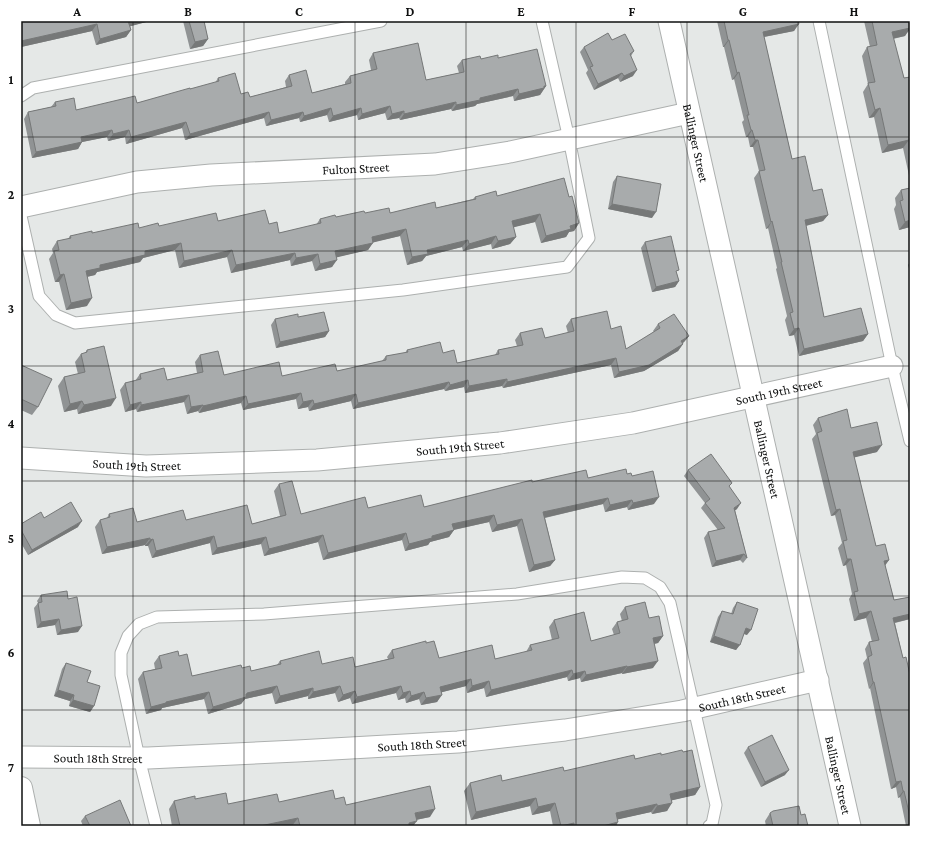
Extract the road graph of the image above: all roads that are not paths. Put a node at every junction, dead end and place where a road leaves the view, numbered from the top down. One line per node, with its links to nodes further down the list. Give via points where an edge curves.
1 (381, 21): 5 (lane, via 33,88)
2 (542, 21): 7 (lane)
3 (669, 21): 6 (street, Ballinger Street)
4 (819, 21): 10 (lane)
5 (21, 96)
6 (689, 113): 7 (street, Fulton Street); 11 (street, Ballinger Street)
7 (569, 139): 8 (street, Fulton Street, via 435,164 211,175 137,182); 9 (lane, via 589,238 567,267 403,290 75,323 56,315 39,296)
8 (21, 207)
9 (21, 216)
10 (892, 366): 11 (street, South 19th Street); 12 (lane)
11 (754, 396): 13 (street, South 19th Street, via 633,423 500,443 317,460 146,466); 14 (street, Ballinger Street)
12 (910, 441)
13 (21, 458)
14 (818, 680): 15 (street, South 18th Street); 22 (street, Ballinger Street)
15 (694, 708): 17 (street, South 18th Street, via 565,730 458,742); 17 (lane, via 670,603 660,587 645,578 622,577 517,594 433,602 264,614 157,617 139,624 128,636 121,653 121,675); 21 (lane, via 716,805 712,824)
16 (21, 757): 17 (street, South 18th Street)
17 (139, 758): 20 (lane)
18 (21, 788): 19 (main road)
19 (30, 826)
20 (156, 826)
21 (709, 826)
22 (850, 826)

